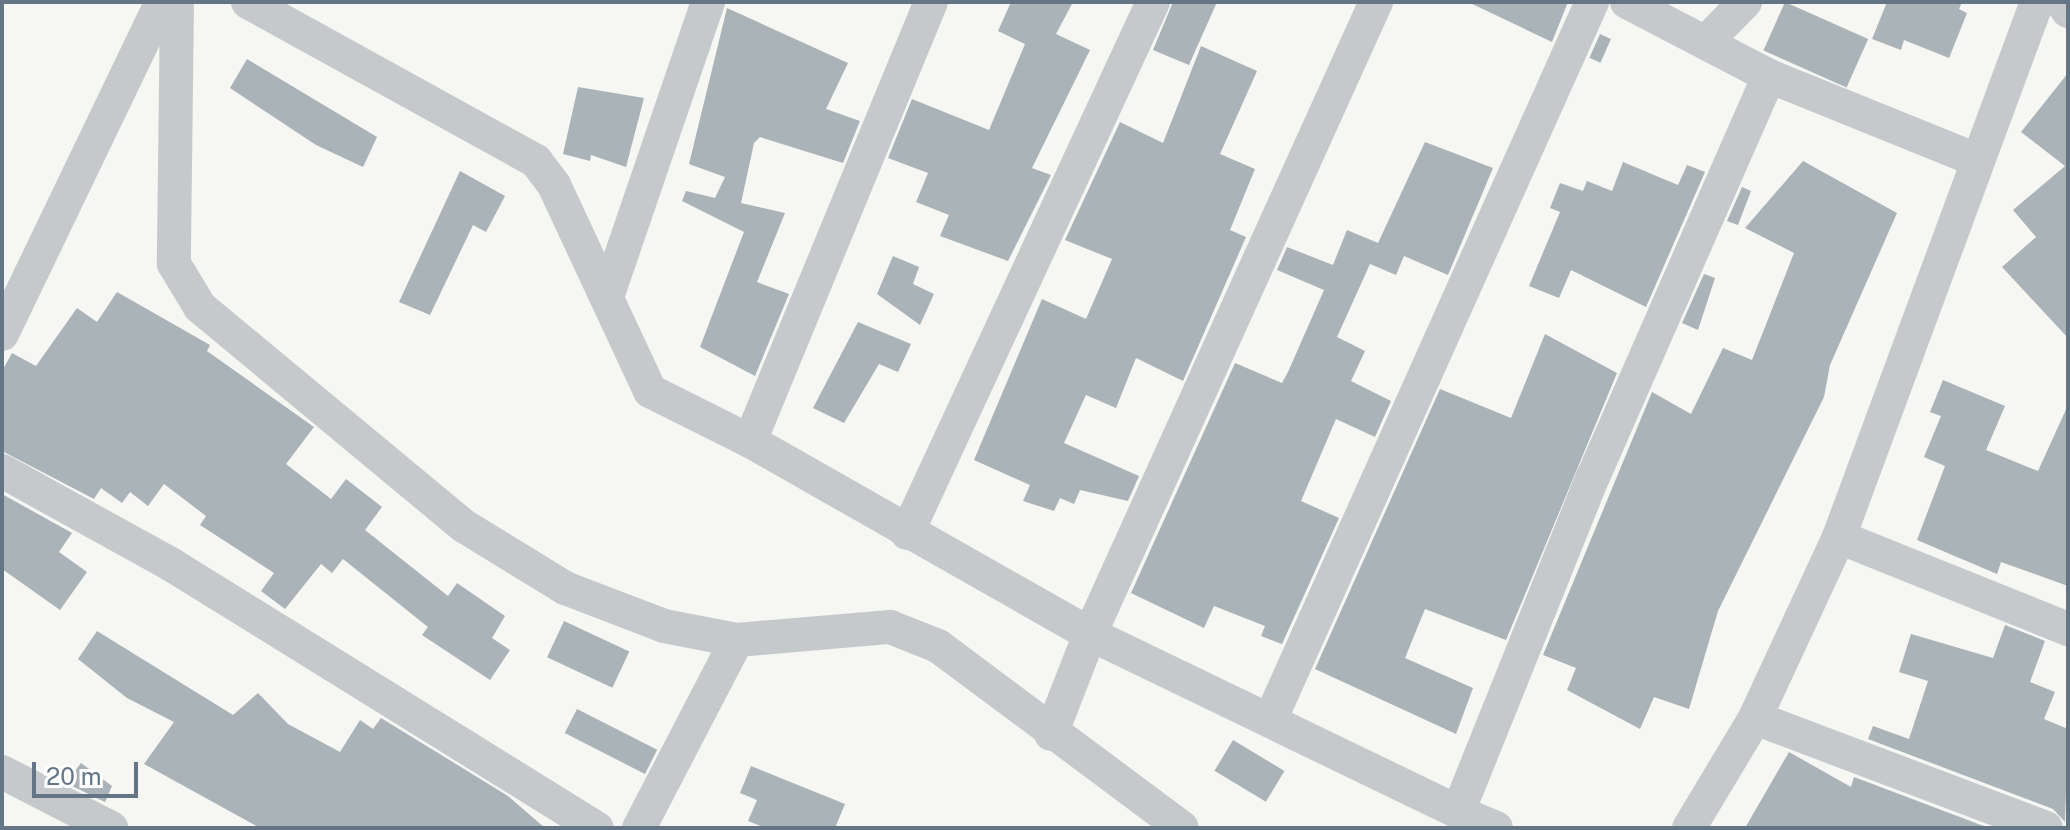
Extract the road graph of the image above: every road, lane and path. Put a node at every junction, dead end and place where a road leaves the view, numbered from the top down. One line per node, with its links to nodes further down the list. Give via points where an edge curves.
1 (162, 2): 18 (street)
2 (177, 2): 25 (street, via 174,264 200,307 464,526 565,588 664,626)
3 (248, 2): 17 (street, via 536,161)
4 (708, 2): 17 (street)
5 (931, 2): 19 (street)
6 (1153, 2): 21 (street)
7 (1376, 2): 24 (street)
8 (1592, 2): 26 (street)
9 (1627, 2): 14 (street)
10 (1745, 2): 14 (street)
11 (2037, 2): 16 (street)
12 (2062, 2): 13 (street)
13 (2068, 11)
14 (1706, 42): 15 (street)
15 (1769, 76): 16 (street); 30 (street, via 1587,492)
16 (1977, 160): 22 (street)
17 (608, 294): 19 (street, via 650,391)
18 (2, 334)
19 (750, 441): 21 (street)
20 (2, 471): 33 (street, via 172,565)
21 (907, 533): 24 (street)
22 (1839, 537): 23 (street); 27 (street)
23 (2068, 629)
24 (1090, 634): 26 (street); 28 (street)
25 (737, 640): 28 (street, via 890,627 938,646); 34 (street)
26 (1271, 718): 30 (street)
27 (1755, 718): 37 (street); 38 (street)
28 (1051, 734): 35 (street)
29 (2, 772): 31 (street)
30 (1458, 812): 36 (street)
31 (52, 815): 32 (street)
32 (111, 828)
33 (597, 828)
34 (639, 828)
35 (1182, 828)
36 (1496, 828)
37 (1689, 828)
38 (2046, 828)

